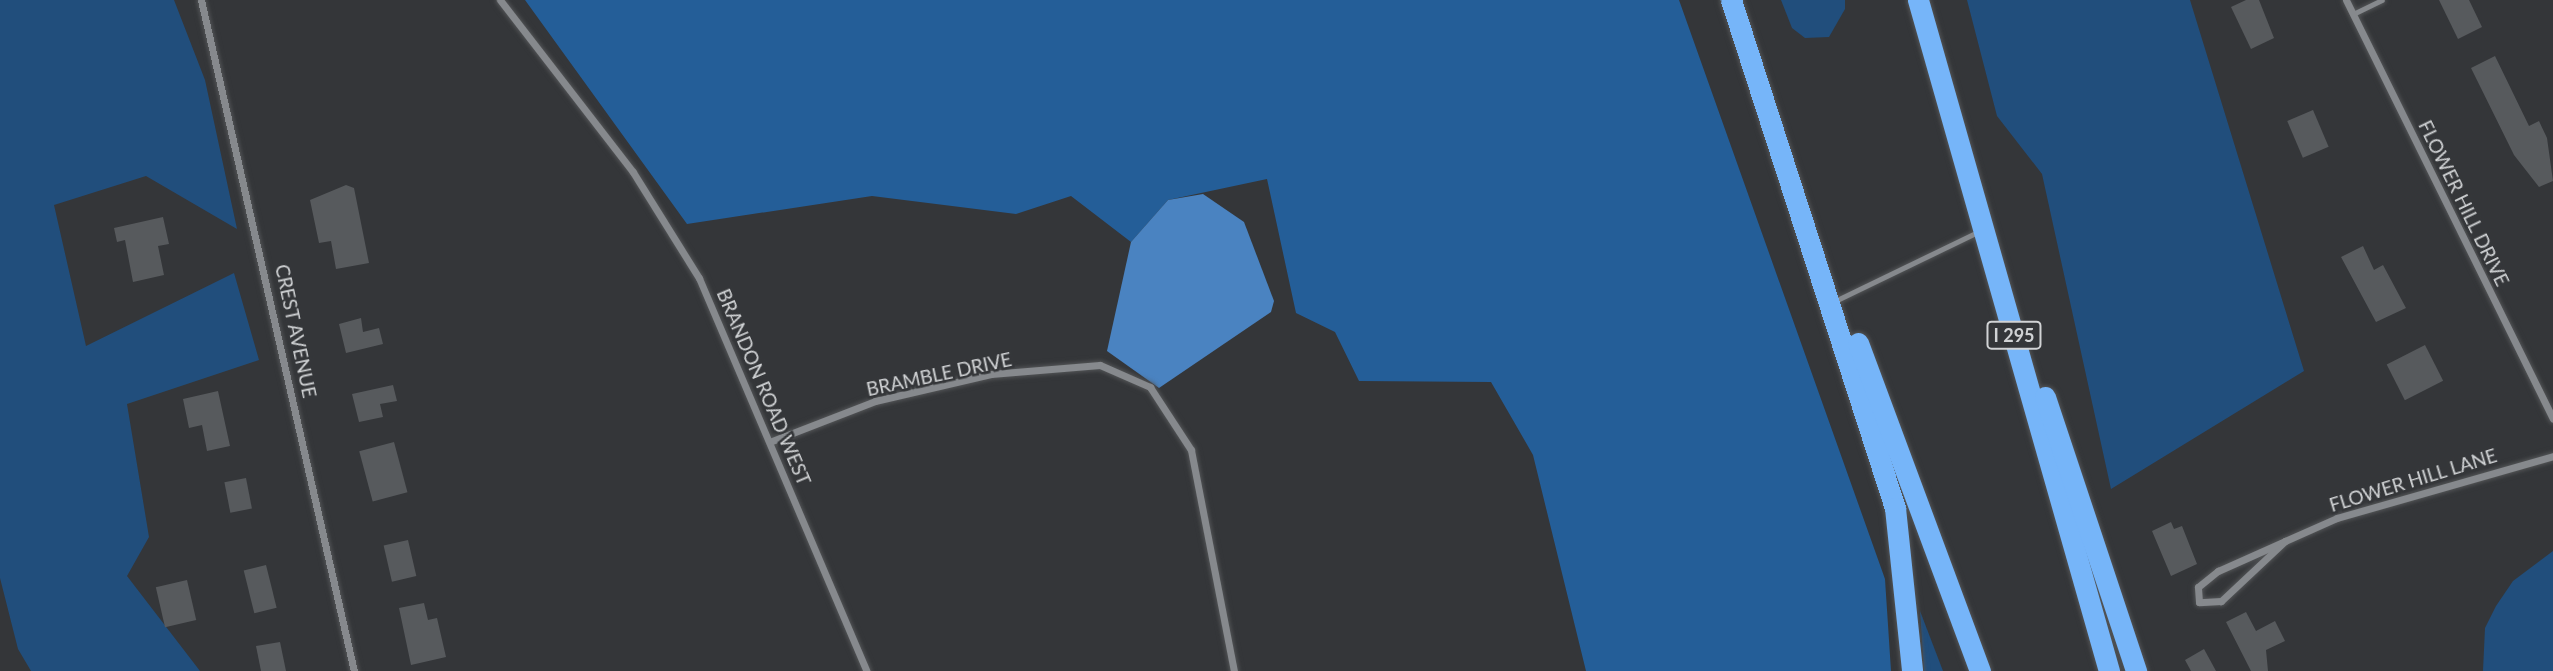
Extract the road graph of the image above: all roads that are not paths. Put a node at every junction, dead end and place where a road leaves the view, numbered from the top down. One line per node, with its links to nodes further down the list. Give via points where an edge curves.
1 (201, 0): 15 (street, CREST AVENUE)
2 (500, 0): 12 (street, BRANDON ROAD WEST, via 673,232 731,342)
3 (1731, 0): 10 (highway)
4 (1918, 0): 8 (highway, I 295)
5 (2346, 0): 7 (street, FLOWER HILL DRIVE)
6 (2382, 0): 7 (lane)
7 (2353, 14): 11 (street, FLOWER HILL DRIVE)
8 (1936, 62): 9 (highway, I 295); 21 (highway)
9 (1983, 230): 10 (lane); 20 (highway, I 295)
10 (1833, 302): 18 (highway, via 1900,529); 19 (highway, via 1860,348)
11 (2553, 419)
12 (772, 441): 16 (street, BRANDON ROAD WEST); 17 (street, BRAMBLE DRIVE, via 875,401 991,374 1100,365 1150,387 1191,450)
13 (2553, 456): 14 (street, FLOWER HILL LANE, via 2369,506)
14 (2285, 541): 14 (street, FLOWER HILL LANE, via 2210,575 2197,590 2199,602 2221,601)
15 (354, 671)
16 (867, 671)
17 (1234, 671)
18 (1912, 671)
19 (1980, 671)
20 (2109, 671)
21 (2136, 671)

